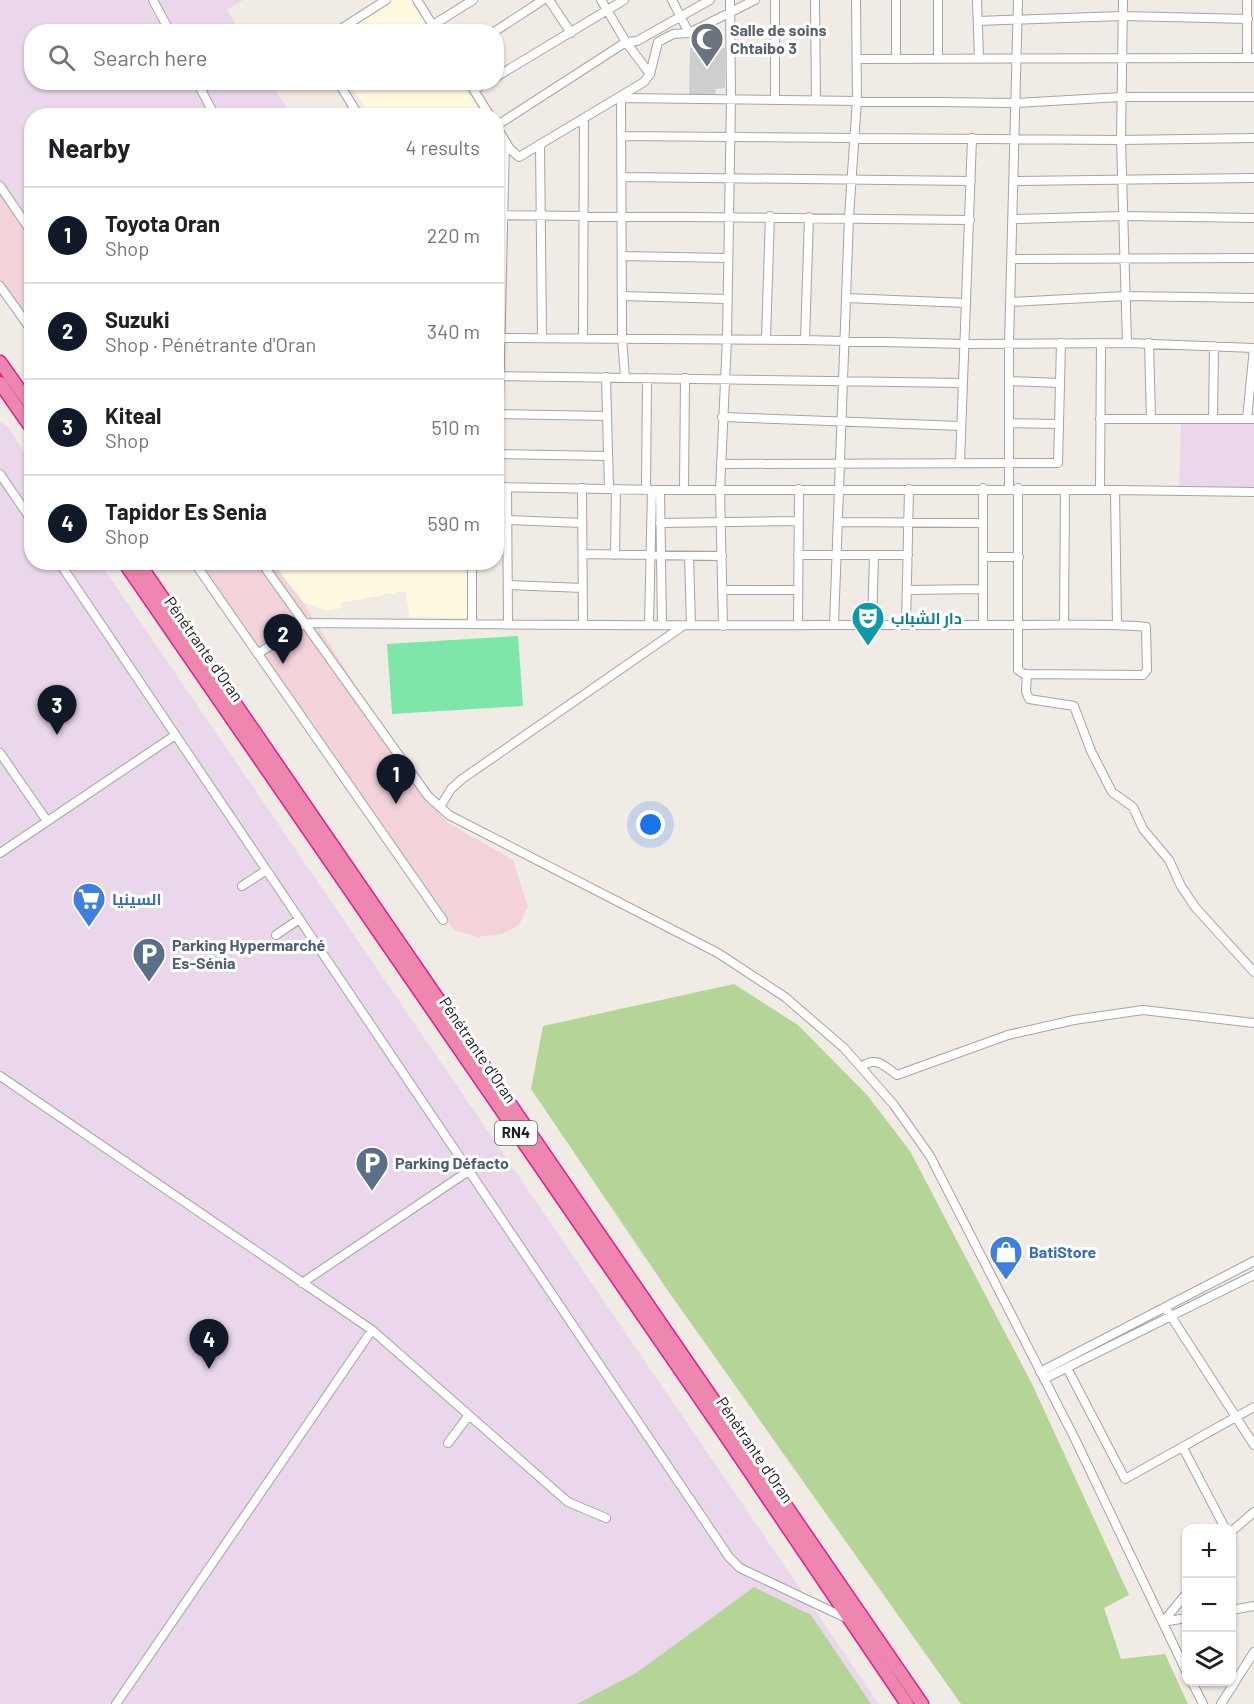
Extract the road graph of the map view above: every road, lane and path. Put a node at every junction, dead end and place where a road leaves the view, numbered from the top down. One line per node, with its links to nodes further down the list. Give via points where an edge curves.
1 (153, 0): 29 (street)
2 (386, 0): 30 (street)
3 (417, 0): 31 (street)
4 (473, 0): 32 (street)
5 (543, 0): 33 (street)
6 (549, 0): 34 (street)
7 (601, 0): 22 (street)
8 (624, 0): 22 (street)
9 (672, 0): 25 (street)
10 (710, 0): 25 (street)
11 (730, 0): 23 (street)
12 (755, 0): 23 (street)
13 (775, 0): 53 (street)
14 (816, 0): 54 (street)
15 (856, 0): 43 (street)
16 (896, 0): 38 (street)
17 (938, 0): 39 (street)
18 (977, 0): 28 (street)
19 (1018, 0): 27 (street)
20 (1123, 0): 24 (street)
21 (1247, 0): 26 (street)
22 (606, 10): 34 (street); 36 (street)
23 (731, 14): 35 (street); 52 (street)
24 (1123, 16): 26 (street); 27 (street); 37 (street)
25 (681, 17): 35 (street); 36 (street, via 637,41)
26 (1248, 19): 42 (street)
27 (1017, 20): 28 (street); 41 (street)
28 (978, 21): 40 (street)
29 (166, 24)
30 (348, 24)
31 (432, 24)
32 (440, 24)
33 (504, 25)
34 (572, 33): 44 (street)
35 (689, 33): 45 (street, via 673,34 658,42)
36 (626, 42): 45 (street); 61 (street)
37 (1122, 57): 41 (street); 42 (street); 50 (street)
38 (896, 58): 39 (street); 43 (street)
39 (938, 58): 40 (street)
40 (979, 58): 41 (street)
41 (1016, 58): 56 (street)
42 (1250, 58)
43 (858, 59): 55 (street)
44 (504, 72)
45 (650, 74): 49 (street)
46 (201, 90): 57 (street)
47 (343, 90): 58 (street)
48 (474, 90): 59 (street)
49 (621, 97): 52 (street); 60 (street); 62 (street)
50 (1121, 97): 51 (street); 56 (street); 70 (street)
51 (1254, 97)
52 (731, 98): 53 (street); 63 (street)
53 (775, 99): 54 (street)
54 (816, 99): 55 (street)
55 (857, 100): 56 (street); 67 (street)
56 (1014, 103): 68 (street)
57 (211, 108)
58 (354, 108)
59 (485, 108)
60 (584, 117): 71 (street); 81 (street)
61 (504, 121)
62 (621, 136): 63 (street); 73 (street)
63 (729, 137): 67 (street); 74 (street)
64 (504, 138): 69 (street)
65 (972, 138): 67 (street); 68 (street); 78 (street)
66 (1254, 138): 70 (street)
67 (854, 139): 75 (street)
68 (1016, 139): 70 (street); 79 (street)
69 (506, 141): 71 (street, via 519,157); 72 (street)
70 (1121, 141): 77 (street)
71 (540, 144): 83 (street)
72 (504, 166)
73 (622, 177): 74 (street); 84 (street)
74 (729, 178): 75 (street); 85 (street)
75 (852, 178): 78 (street); 89 (street)
76 (1254, 178): 77 (street)
77 (1122, 180): 79 (street); 87 (street)
78 (971, 181): 92 (street)
79 (1015, 181): 91 (street)
80 (0, 186): 93 (street)
81 (585, 214): 83 (street); 84 (street); 111 (street)
82 (504, 215): 83 (street)
83 (543, 215): 110 (street)
84 (622, 215): 85 (street); 94 (street)
85 (728, 216): 86 (street); 95 (street)
86 (770, 216): 88 (street); 113 (street)
87 (1123, 216): 90 (street); 91 (street); 98 (street)
88 (809, 217): 89 (street); 114 (street)
89 (849, 217): 92 (street); 103 (street)
90 (1254, 218)
91 (1013, 219): 97 (street)
92 (970, 220): 106 (street)
93 (24, 221)
94 (622, 256): 95 (street); 100 (street)
95 (728, 258): 102 (street)
96 (1254, 258): 98 (street)
97 (1012, 259): 98 (street); 105 (street)
98 (1124, 259): 101 (street)
99 (0, 286): 107 (street)
100 (622, 296): 102 (street); 108 (street)
101 (1125, 296): 104 (street); 105 (street); 117 (street)
102 (727, 298): 112 (street)
103 (846, 298): 106 (street); 115 (street)
104 (1254, 298)
105 (1010, 302): 120 (street)
106 (966, 303): 119 (street)
107 (24, 320)
108 (622, 337): 111 (street); 112 (street); 127 (street)
109 (504, 338): 110 (street)
110 (542, 338): 111 (street)
111 (583, 338)
112 (727, 339): 113 (street); 130 (street)
113 (766, 339): 114 (street)
114 (805, 340): 115 (street)
115 (844, 340): 119 (street); 131 (street)
116 (1101, 343): 117 (street); 121 (street); 141 (street)
117 (1127, 343): 118 (street)
118 (1149, 343): 122 (street); 142 (street)
119 (965, 344): 120 (street); 135 (street)
120 (1009, 344): 121 (street); 132 (street)
121 (1061, 344): 133 (street)
122 (1214, 346): 123 (street); 143 (street)
123 (1254, 348): 144 (street)
124 (0, 362): 136 (highway)
125 (504, 376): 126 (street)
126 (606, 378): 127 (street); 138 (street)
127 (625, 378): 128 (street)
128 (647, 378): 129 (street); 166 (street)
129 (685, 378): 130 (street); 167 (street)
130 (724, 378): 131 (street); 139 (street)
131 (843, 380): 135 (street); 145 (street)
132 (1009, 381): 133 (street); 146 (street)
133 (1060, 382): 147 (street)
134 (0, 383): 140 (highway)
135 (962, 383): 148 (street)
136 (24, 396)
137 (504, 414): 138 (street)
138 (607, 416): 150 (street)
139 (722, 417): 145 (street); 154 (street)
140 (24, 418)
141 (1100, 419): 142 (street); 169 (street)
142 (1151, 419): 143 (street)
143 (1213, 419): 144 (street)
144 (1251, 419)
145 (842, 421): 148 (street); 151 (street)
146 (1009, 423): 147 (street); 153 (street)
147 (1059, 424): 153 (street, via 1058,463)
148 (961, 426): 152 (street)
149 (504, 454): 150 (street)
150 (608, 456): 160 (street)
151 (840, 463): 152 (street); 154 (street); 162 (street)
152 (960, 463): 153 (street)
153 (1009, 463): 159 (street)
154 (721, 464): 168 (street)
155 (0, 474): 172 (street)
156 (507, 487): 157 (street); 173 (street)
157 (582, 488): 160 (street); 178 (street)
158 (983, 488): 159 (street); 163 (street); 180 (street)
159 (1009, 488): 164 (street)
160 (612, 489): 166 (street); 182 (street)
161 (799, 489): 162 (street); 168 (street); 174 (street)
162 (839, 489): 163 (street); 176 (street)
163 (909, 489): 177 (street)
164 (1018, 489): 165 (street); 192 (street)
165 (1065, 489): 169 (street); 218 (street)
166 (653, 490): 167 (street); 179 (street); 185 (street)
167 (684, 490): 168 (street)
168 (720, 490): 175 (street)
169 (1100, 490): 170 (street)
170 (1115, 490): 171 (street); 219 (street)
171 (1254, 492)
172 (24, 509)
173 (507, 520): 178 (street); 199 (street)
174 (798, 521): 175 (street); 183 (street)
175 (721, 522): 179 (street); 188 (street)
176 (838, 522): 177 (street); 189 (street)
177 (909, 522): 180 (street); 184 (street)
178 (582, 523): 181 (street)
179 (660, 523): 186 (street)
180 (983, 523): 191 (street)
181 (583, 554): 182 (street); 200 (street)
182 (615, 555): 185 (street)
183 (798, 555): 189 (street); 203 (street)
184 (908, 555): 190 (street); 204 (street)
185 (650, 556): 186 (street); 209 (street)
186 (660, 556): 187 (street); 210 (street)
187 (689, 556): 188 (street); 211 (street)
188 (722, 556): 202 (street)
189 (837, 556): 190 (street); 213 (street)
190 (874, 556): 214 (street)
191 (983, 557): 192 (street); 201 (street)
192 (1018, 557): 217 (street)
193 (64, 570): 223 (street)
194 (129, 570): 260 (highway, Pénétrante d'Oran / RN4)
195 (143, 570): 267 (highway, Pénétrante d'Oran / RN4)
196 (200, 570): 221 (street)
197 (267, 570): 205 (street)
198 (472, 570): 206 (street)
199 (507, 585): 200 (street); 207 (street)
200 (583, 588): 208 (street)
201 (983, 589): 204 (street); 216 (street)
202 (722, 590): 203 (street); 220 (street)
203 (797, 590): 212 (street)
204 (907, 590): 215 (street)
205 (305, 623): 206 (street); 221 (street); 225 (street, via 428,796)
206 (472, 624): 207 (street)
207 (508, 624): 208 (street)
208 (583, 625): 209 (street)
209 (649, 625): 210 (street)
210 (662, 625): 211 (street)
211 (688, 625): 220 (street); 225 (street, via 462,779)
212 (798, 625): 213 (street); 220 (street)
213 (834, 625): 214 (street)
214 (872, 625): 215 (street)
215 (906, 625): 216 (street)
216 (983, 625): 217 (street)
217 (1019, 625): 218 (street); 222 (street, via 1018,667 1021,673)
218 (1064, 625): 219 (street)
219 (1117, 625): 222 (street, via 1146,627 1147,670 1143,675)
220 (723, 626)
221 (259, 653): 231 (street)
222 (1028, 674): 233 (street, via 1029,699 1076,707 1091,751 1112,792 1133,807 1146,834 1169,860 1185,893)
223 (174, 736): 226 (street); 228 (street)
224 (0, 753): 226 (street)
225 (440, 807): 235 (street, via 718,953 785,997)
226 (47, 821): 227 (street)
227 (0, 853)
228 (265, 871): 229 (street); 230 (street)
229 (242, 886)
230 (298, 920): 232 (street); 237 (street)
231 (442, 920)
232 (276, 934)
233 (1254, 972)
234 (1254, 1023): 235 (street, via 1143,1010 1008,1035 897,1075 879,1061)
235 (861, 1067): 245 (street, via 894,1104 930,1156)
236 (0, 1076): 240 (street)
237 (467, 1172): 240 (street); 260 (street, via 729,1557 740,1568)
238 (1254, 1261): 241 (street)
239 (1254, 1275): 242 (street)
240 (302, 1283): 243 (street)
241 (1165, 1307): 242 (street); 245 (street)
242 (1171, 1317): 244 (street); 248 (street)
243 (372, 1330): 247 (street); 265 (street)
244 (1067, 1368): 245 (street); 251 (street, via 1125,1479)
245 (1042, 1375): 261 (street)
246 (1254, 1407): 248 (street)
247 (469, 1415): 249 (street); 253 (street, via 568,1502)
248 (1236, 1419): 250 (street); 251 (street)
249 (448, 1443)
250 (1254, 1445)
251 (1183, 1448): 254 (street)
252 (1254, 1512): 255 (street)
253 (606, 1518)
254 (1223, 1524)
255 (1236, 1528)
256 (1182, 1599): 261 (street)
257 (1254, 1606): 258 (street)
258 (1236, 1609)
259 (1182, 1619): 261 (street)
260 (850, 1620): 266 (highway, Pénétrante d'Oran / RN4)
261 (1163, 1622): 263 (street)
262 (1253, 1655): 269 (street)
263 (1182, 1662)
264 (1194, 1686): 268 (street)
265 (116, 1704)
266 (907, 1704)
267 (922, 1704)
268 (1203, 1704)
269 (1221, 1704)

